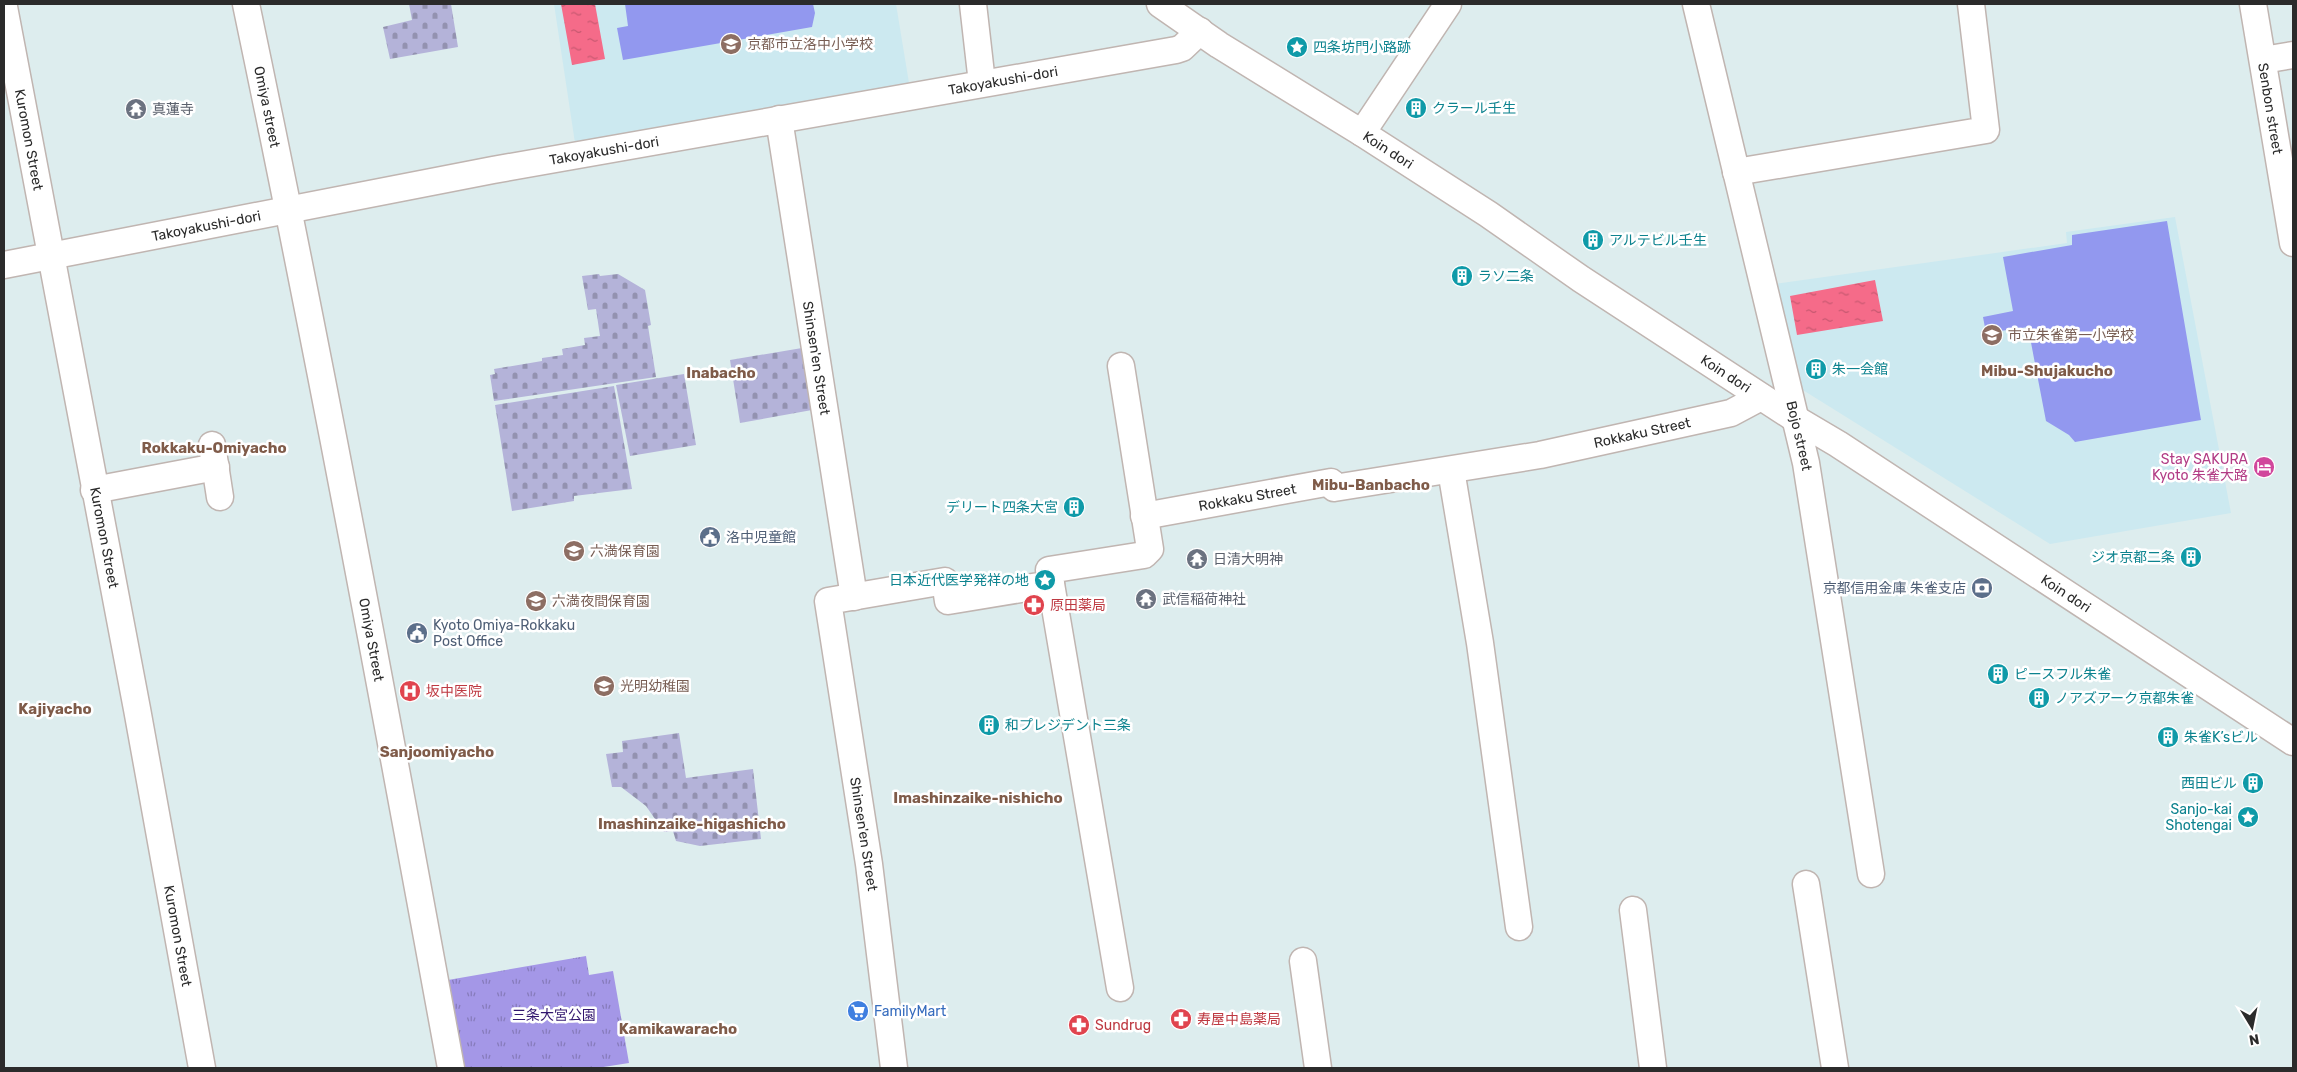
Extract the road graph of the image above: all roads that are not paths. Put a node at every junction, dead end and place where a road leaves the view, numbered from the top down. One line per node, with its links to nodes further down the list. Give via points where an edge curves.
1 (246, 4): 16 (street, Omiya street)
2 (972, 4): 12 (street)
3 (1160, 4): 9 (street, Koin dori)
4 (1448, 4): 14 (street)
5 (1696, 4): 15 (street, Bojo street)
6 (1971, 4): 15 (street, via 1986,130)
7 (2253, 4): 11 (street, Senbon street)
8 (4, 8): 18 (street, Kuromon Street)
9 (1200, 31): 12 (street, Takoyakushi-dori, via 1176,50); 14 (street, Koin dori)
10 (2293, 55): 11 (street)
11 (2263, 60): 17 (street, Senbon street)
12 (982, 83): 13 (street, Takoyakushi-dori)
13 (779, 119): 16 (street, Takoyakushi-dori); 28 (street, Shinsen'en Street)
14 (1362, 133): 21 (street, Koin dori)
15 (1736, 172): 22 (street, Bojo street)
16 (289, 210): 18 (street, Takoyakushi-dori); 37 (street, Omiya Street, via 378,666)
17 (2293, 243)
18 (51, 256): 19 (street, Takoyakushi-dori); 24 (street, Kuromon Street)
19 (4, 265)
20 (1121, 366): 26 (street)
21 (1761, 397): 22 (street, Koin dori); 23 (street, Rokkaku Street, via 1731,412 1540,456)
22 (1794, 418): 29 (street, Koin dori); 30 (street, Bojo street, via 1806,463)
23 (1451, 470): 26 (street, Rokkaku Street, via 1334,488 1331,482); 33 (street, via 1481,651)
24 (94, 490): 25 (street, via 214,456); 36 (street, Kuromon Street)
25 (220, 497)
26 (1144, 516): 27 (street, via 1150,548 1144,554 1049,570)
27 (1052, 584): 28 (street, via 948,601 945,582); 35 (street)
28 (854, 597): 38 (street, Shinsen'en Street, via 828,601 870,864)
29 (2293, 742)
30 (1871, 874)
31 (1806, 884): 41 (street)
32 (1632, 910): 40 (street)
33 (1519, 928)
34 (1303, 961): 39 (street)
35 (1120, 988)
36 (202, 1068)
37 (451, 1068)
38 (894, 1068)
39 (1318, 1068)
40 (1653, 1068)
41 (1835, 1068)

